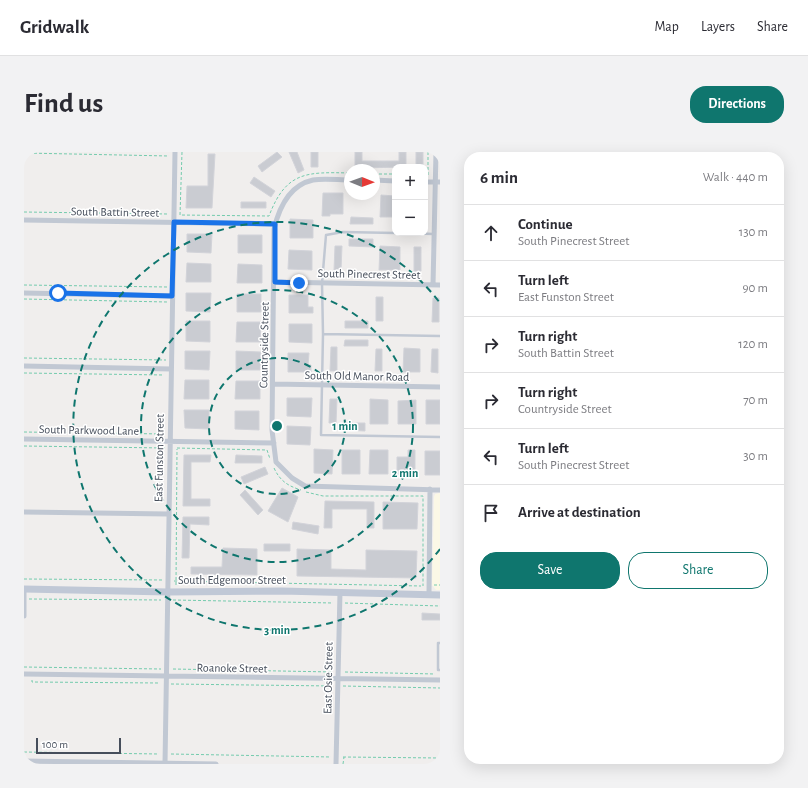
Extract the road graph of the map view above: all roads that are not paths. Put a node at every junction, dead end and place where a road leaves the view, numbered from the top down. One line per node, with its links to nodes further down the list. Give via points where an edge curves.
1 (436, 152): 6 (street)
2 (173, 154): 8 (street, East Funston Street)
3 (344, 180): 9 (street, via 313,180 299,185 286,200)
4 (380, 180): 5 (street)
5 (392, 181)
6 (438, 182): 12 (street)
7 (24, 220): 8 (street, South Battin Street)
8 (174, 222): 9 (street, South Battin Street); 18 (street, East Funston Street)
9 (275, 224): 13 (street, Countryside Street)
10 (392, 233): 14 (lane, via 328,233 324,242)
11 (428, 234): 12 (lane)
12 (434, 234): 15 (street)
13 (275, 282): 14 (street, South Pinecrest Street); 23 (street, Countryside Street)
14 (322, 283): 15 (street, South Pinecrest Street); 19 (lane)
15 (433, 285): 16 (street, South Pinecrest Street)
16 (440, 285)
17 (24, 293): 18 (street)
18 (172, 296): 22 (street, East Funston Street)
19 (323, 334): 20 (lane); 24 (lane)
20 (440, 336)
21 (24, 366): 22 (street)
22 (171, 369): 28 (street, East Funston Street)
23 (273, 384): 24 (street, South Old Manor Road); 29 (street, Countryside Street)
24 (321, 385): 25 (street, South Old Manor Road); 26 (lane, via 321,435)
25 (440, 387)
26 (440, 437)
27 (24, 439): 28 (street, South Parkwood Lane)
28 (170, 442): 29 (street, South Parkwood Lane); 33 (street, East Funston Street)
29 (274, 443): 30 (street, via 276,462 292,478 305,486)
30 (430, 490): 31 (street); 37 (street)
31 (440, 490)
32 (24, 512): 33 (street)
33 (168, 514): 35 (street, East Funston Street)
34 (24, 588): 35 (street, South Edgemoor Street); 39 (street)
35 (168, 592): 36 (street, South Edgemoor Street); 44 (street, East Funston Street)
36 (340, 592): 37 (street, South Edgemoor Street); 45 (street, East Osie Street)
37 (429, 594): 38 (street, South Edgemoor Street)
38 (440, 595)
39 (24, 599): 40 (street)
40 (24, 616)
41 (440, 643): 42 (lane)
42 (440, 670)
43 (24, 674): 44 (street, Roanoke Street)
44 (166, 676): 45 (street, Roanoke Street); 48 (street, East Funston Street)
45 (338, 679): 46 (street, Roanoke Street); 50 (street, East Osie Street)
46 (440, 680)
47 (24, 760): 48 (street)
48 (165, 764): 49 (street)
49 (216, 764)
50 (336, 764)

